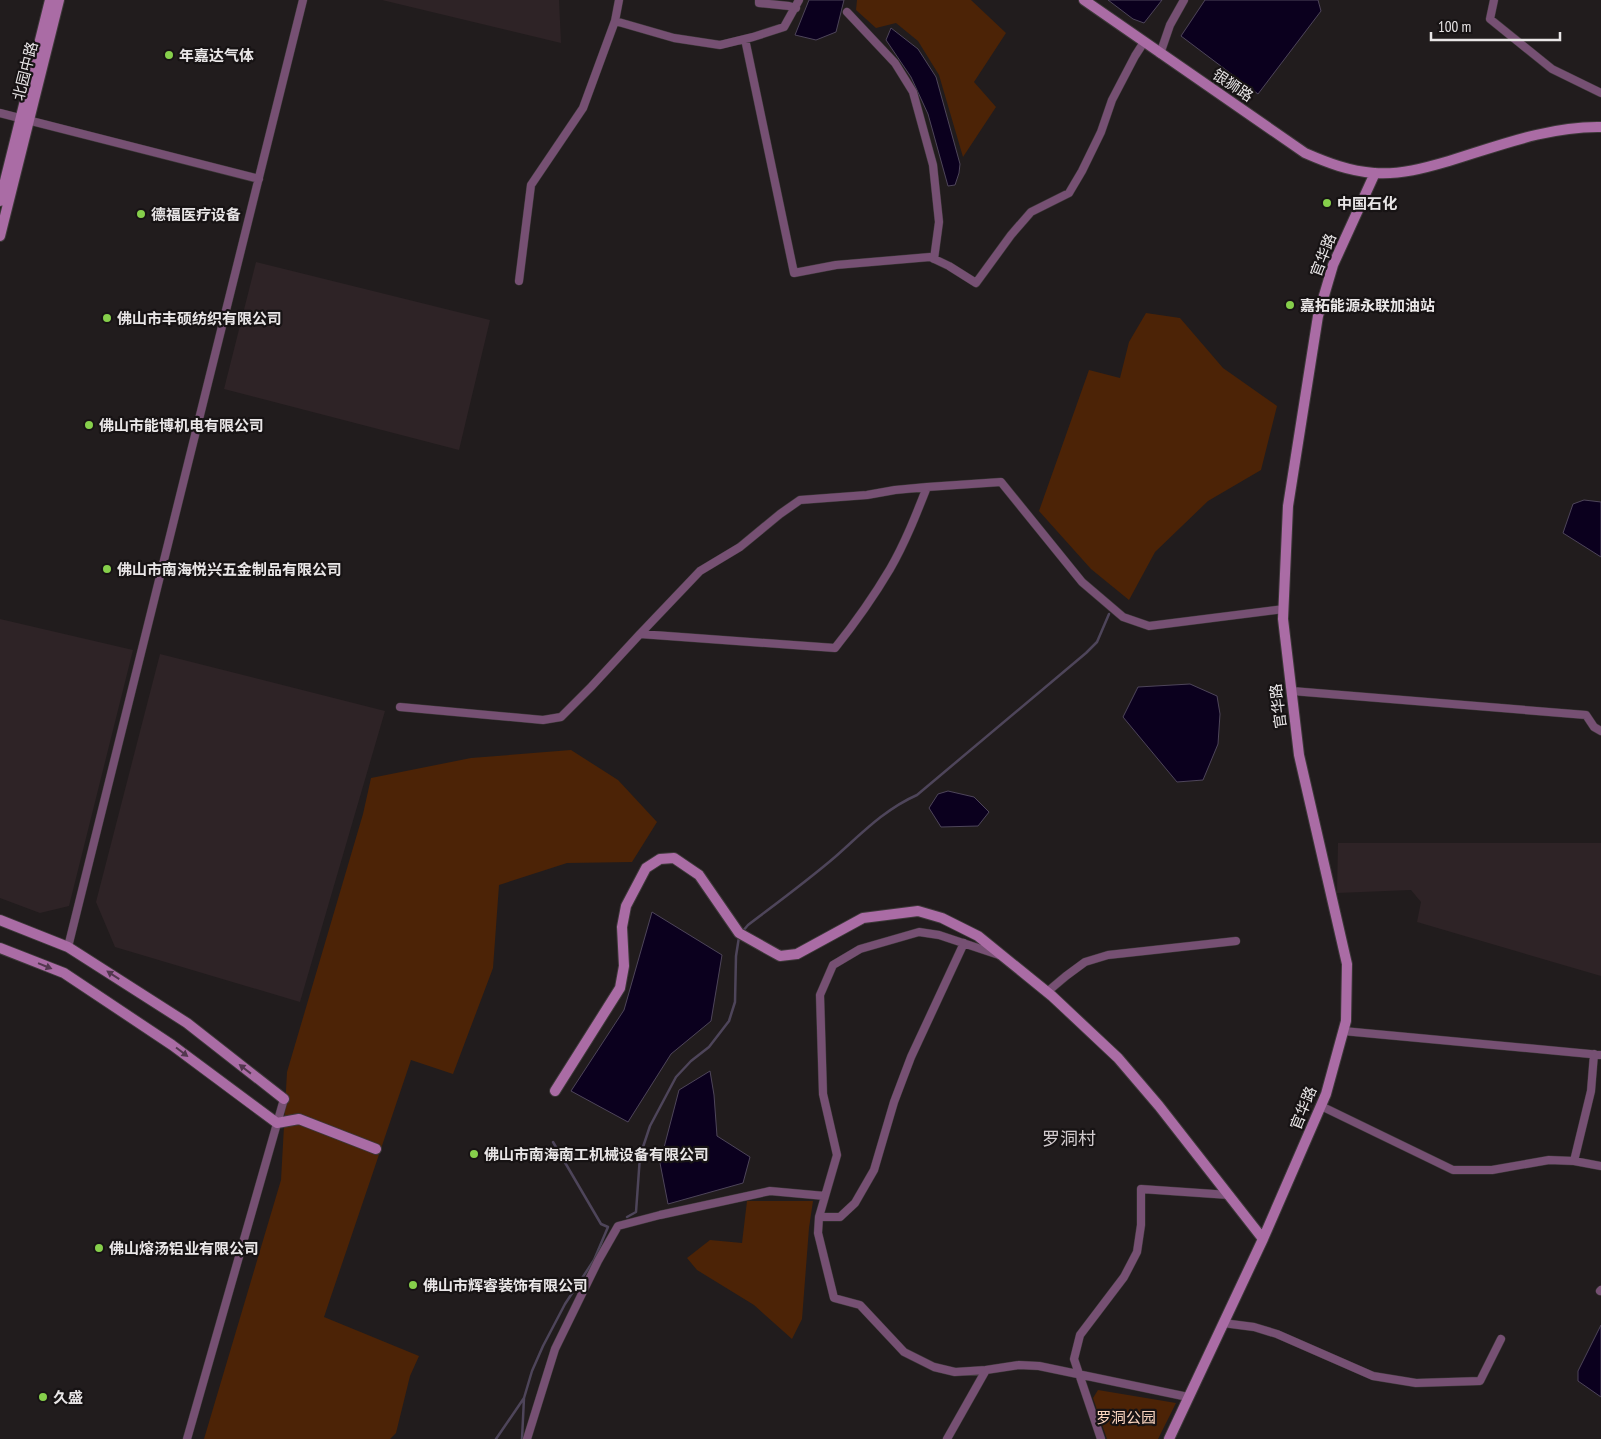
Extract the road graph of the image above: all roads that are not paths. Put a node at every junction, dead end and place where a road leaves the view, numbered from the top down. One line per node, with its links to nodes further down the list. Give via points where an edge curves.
1 (50, 0): 17 (street, 北园中路)
2 (59, 0): 17 (street, 北园中路)
3 (303, 0): 20 (street)
4 (619, 0): 11 (street)
5 (759, 0): 9 (street, via 789,6)
6 (1084, 0): 13 (street, 银狮路)
7 (1494, 0): 15 (street, via 1490,19 1552,69)
8 (1181, 2): 14 (street)
9 (797, 4): 12 (street, via 784,28)
10 (847, 12): 23 (street, via 895,63 914,92 933,165 939,222)
11 (615, 21): 12 (street, via 674,38 720,45); 24 (street, via 583,108 531,185)
12 (745, 40): 23 (street, via 794,274 836,265)
13 (1144, 42): 14 (street, 银狮路); 23 (street, via 1112,100 1101,132 1069,193 1031,212 976,283)
14 (1160, 54): 19 (street, 银狮路, via 1305,153 1334,166)
15 (1601, 93)
16 (0, 113): 17 (street)
17 (24, 120): 20 (street); 21 (street, 北园中路); 22 (street, 北园中路)
18 (1601, 127): 19 (street, via 1555,130 1413,171)
19 (1375, 173): 26 (street, 官华路, via 1334,265 1318,316 1288,506)
20 (258, 179): 34 (street)
21 (0, 201)
22 (0, 236)
23 (934, 259)
24 (519, 281)
25 (927, 487): 26 (street, via 1001,482 1082,582 1123,617 1149,626); 27 (street, via 800,500 740,547 700,571); 27 (street, via 891,568 835,648)
26 (1284, 609): 28 (street, 官华路)
27 (640, 634): 29 (street, via 561,717 543,720)
28 (1292, 691): 30 (street, via 1586,715); 38 (street, 官华路, via 1299,755 1346,964 1346,1021)
29 (400, 707)
30 (1601, 731)
31 (0, 920): 34 (street)
32 (1236, 941): 37 (street, via 1108,955 1085,962)
33 (964, 943): 36 (street); 48 (street, via 919,932 860,949 833,965 820,995 823,1094 837,1155); 49 (street, via 911,1057 874,1170 855,1203 840,1217)
34 (68, 947): 41 (street, one-way to 34, via 187,1023)
35 (0, 948): 43 (street, one-way to 43, via 64,973 172,1045)
36 (1003, 956): 37 (street); 40 (street, via 978,936 942,918 918,911 863,918 797,954 780,956 741,934 699,875 674,858 660,859 646,868 626,906 620,988)
37 (1047, 992): 47 (street, via 1118,1058)
38 (1343, 1031): 39 (street); 42 (street, 官华路)
39 (1598, 1054): 45 (street)
40 (555, 1091)
41 (284, 1099): 43 (street)
42 (1321, 1106): 45 (street, via 1453,1170 1492,1170 1549,1160); 50 (street, 官华路)
43 (277, 1123): 44 (street, via 299,1119); 56 (street)
44 (376, 1149)
45 (1574, 1161): 46 (street)
46 (1601, 1166)
47 (1229, 1195): 50 (street); 54 (street, via 1141,1189 1137,1252 1124,1277 1080,1335 1074,1359)
48 (825, 1196): 49 (street); 57 (street, via 770,1191 618,1226 555,1350)
49 (819, 1217): 53 (street, via 818,1233 834,1298 860,1305 904,1352 934,1367 956,1372)
50 (1263, 1239): 51 (street, 官华路)
51 (1223, 1324): 52 (street, via 1261,1329 1373,1376 1416,1383 1480,1381); 55 (street, 官华路)
52 (1500, 1339)
53 (986, 1370): 54 (street, via 1020,1365); 58 (street)
54 (1079, 1374): 55 (street); 59 (street)
55 (1188, 1397): 60 (street, 官华路)
56 (187, 1439)
57 (527, 1439)
58 (947, 1439)
59 (1102, 1439)
60 (1168, 1439)

